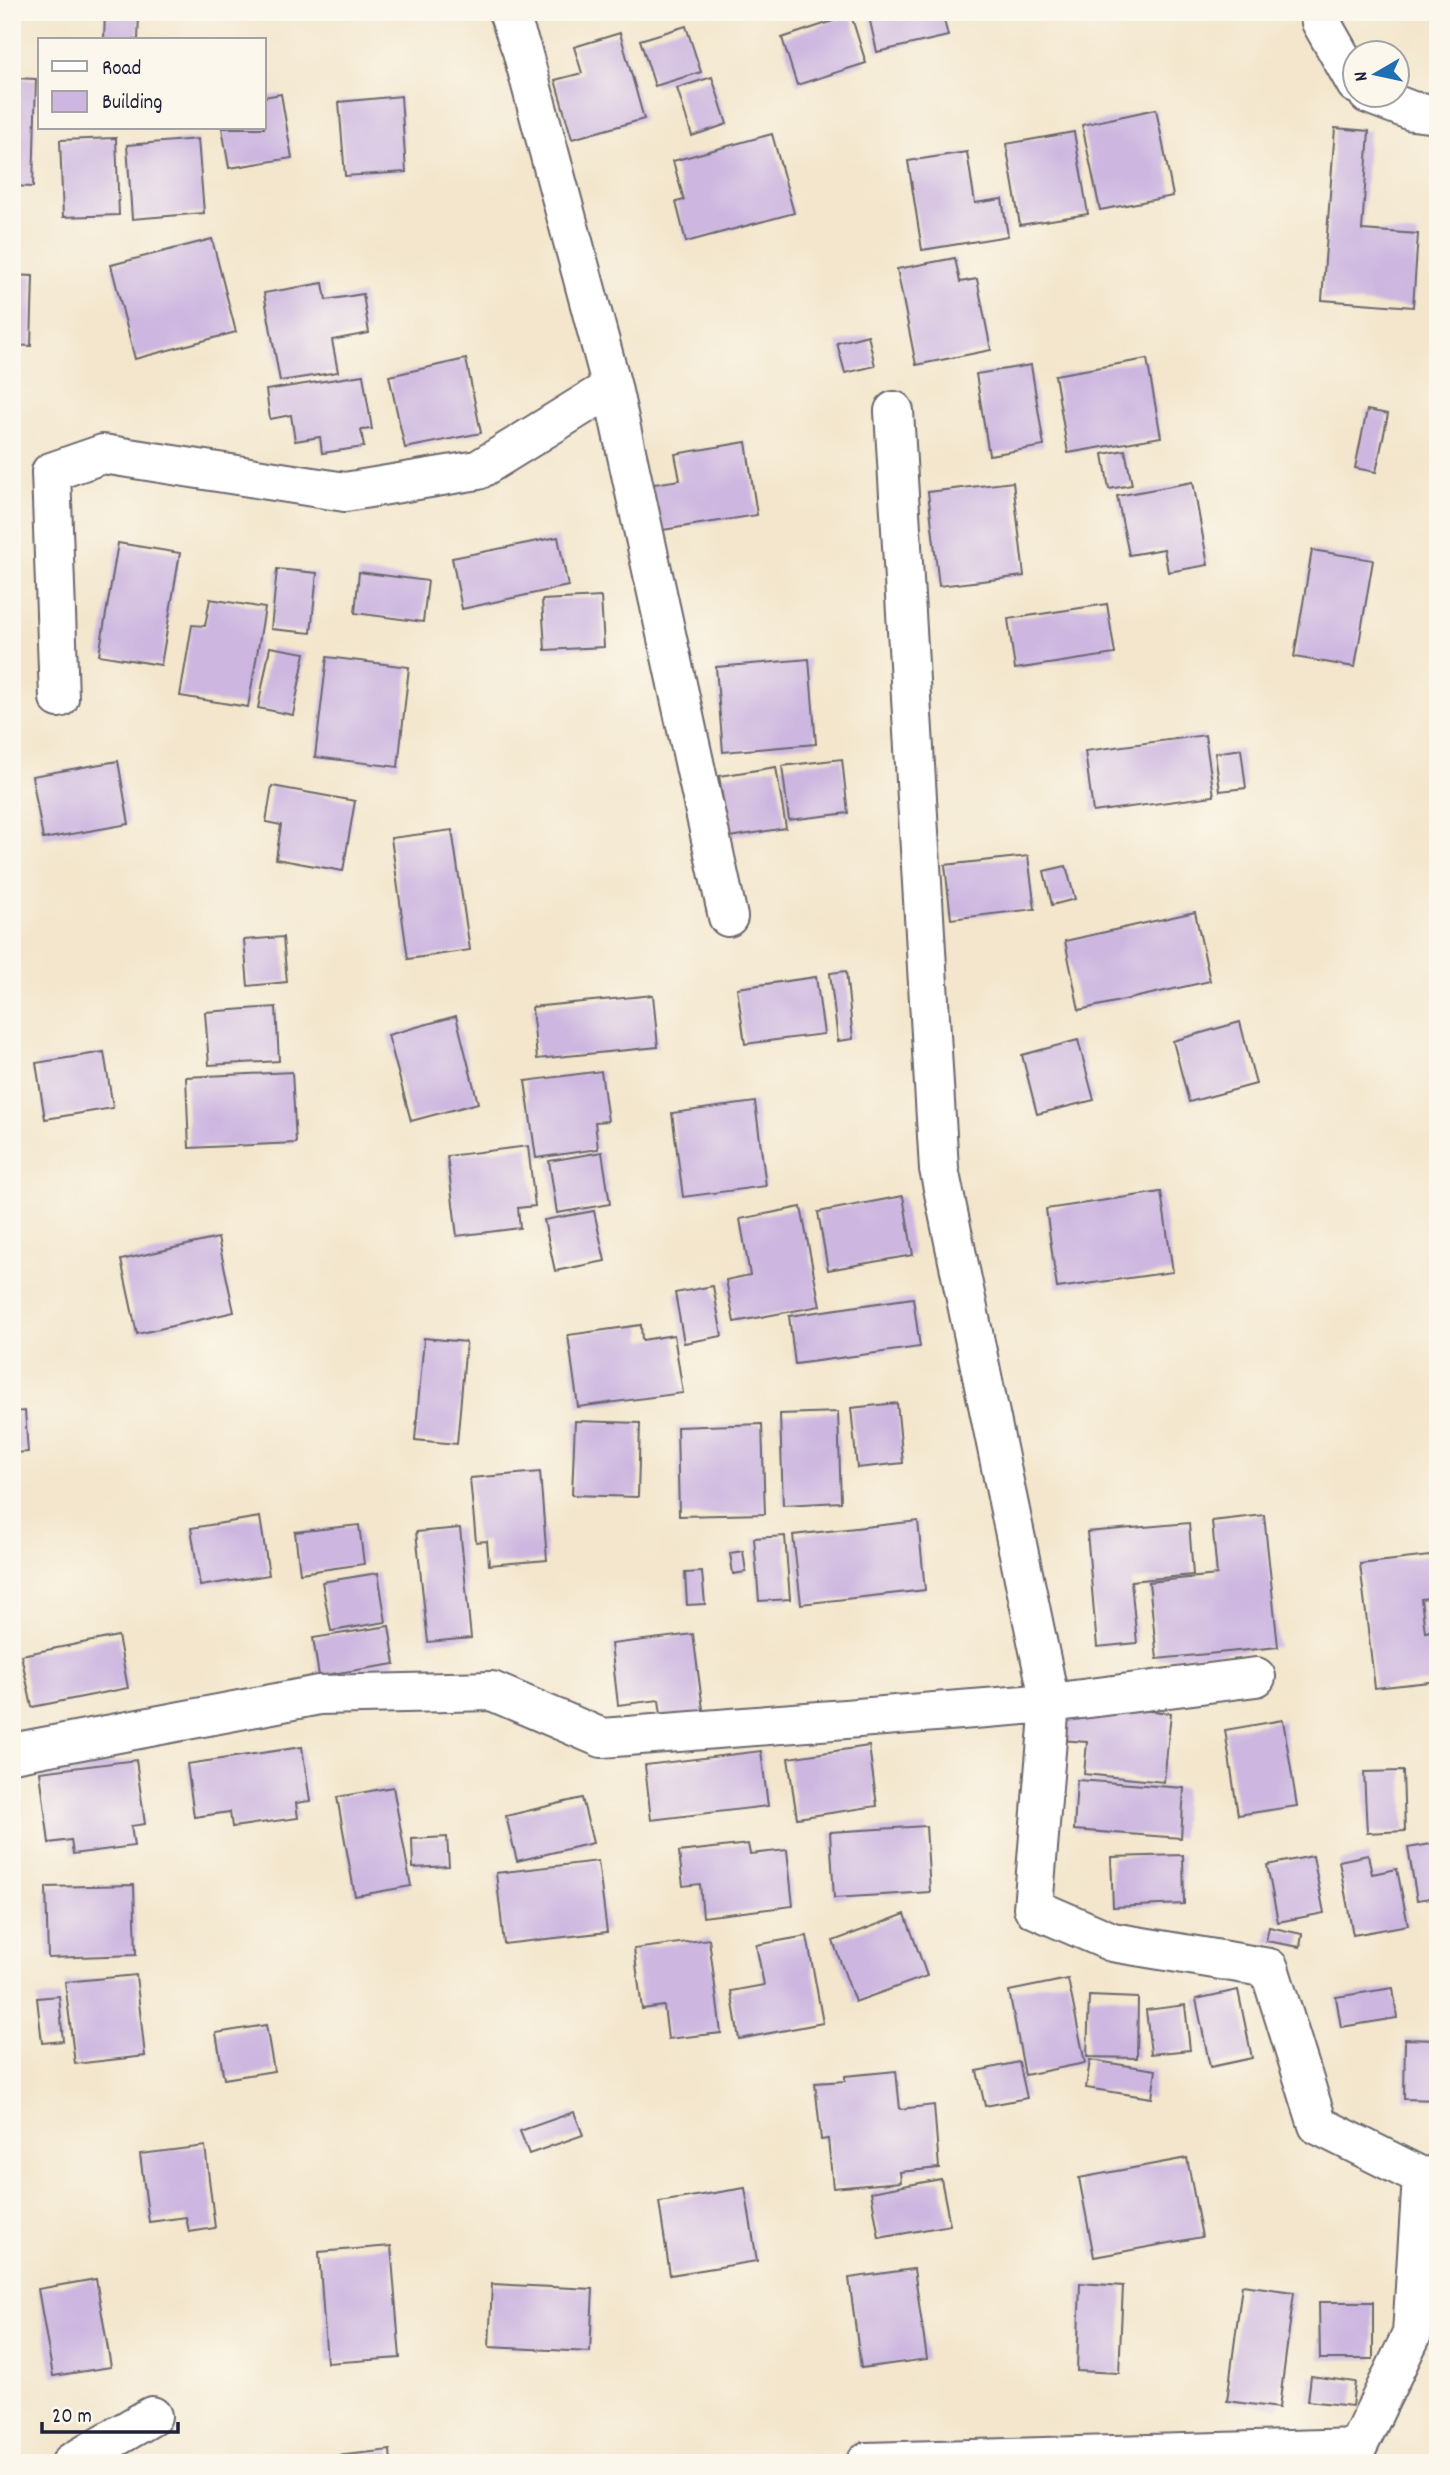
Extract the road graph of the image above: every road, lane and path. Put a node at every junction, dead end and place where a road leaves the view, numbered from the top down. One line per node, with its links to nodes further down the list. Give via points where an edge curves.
1 (508, 12): 6 (street)
2 (1320, 12): 3 (street)
3 (1342, 59)
4 (1404, 108): 5 (street)
5 (1438, 114)
6 (612, 387): 8 (street, via 478,470 345,492 103,454 51,472); 9 (street)
7 (894, 411): 11 (street, via 939,1169)
8 (59, 698)
9 (728, 917)
10 (1256, 1677): 11 (street)
11 (1050, 1703): 12 (street, via 602,1738 492,1691 319,1695); 13 (street, via 1033,1909 1112,1942 1269,1968 1318,2124)
12 (12, 1753)
13 (1430, 2176): 15 (street, via 1412,2334 1357,2448)
14 (152, 2416): 16 (street)
15 (866, 2462)
16 (71, 2463)

